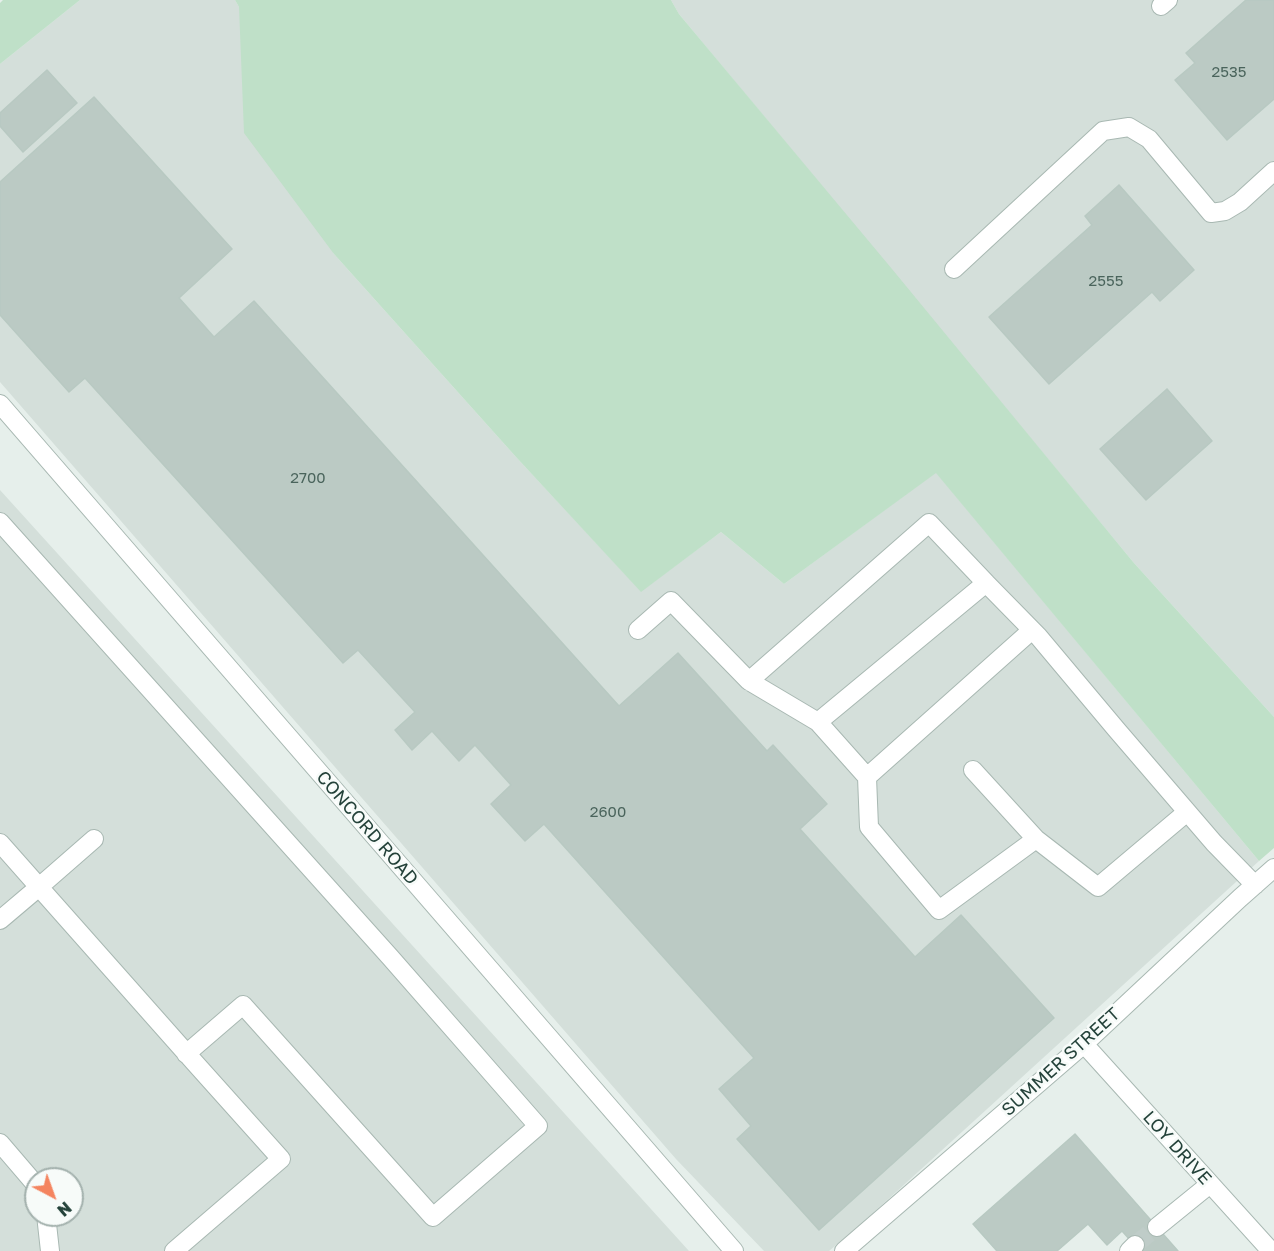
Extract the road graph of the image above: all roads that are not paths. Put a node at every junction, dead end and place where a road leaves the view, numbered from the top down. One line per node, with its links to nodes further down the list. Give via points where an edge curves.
1 (1274, 171): 2 (street, via 1226,212 1210,213 1149,139 1129,127 1103,131)
2 (954, 269)
3 (0, 404): 29 (street, CONCORD ROAD)
4 (0, 522): 21 (street, via 538,1126 433,1217 243,1005)
5 (986, 583): 7 (street); 8 (street, via 929,523); 9 (street)
6 (638, 630): 8 (street, via 671,601)
7 (1032, 630): 11 (street); 12 (street)
8 (749, 681): 9 (street)
9 (818, 722): 11 (street)
10 (973, 770): 14 (street)
11 (867, 777): 14 (street, via 869,827 939,910)
12 (1187, 812): 14 (street, via 1098,887); 17 (street)
13 (94, 839): 18 (street)
14 (1036, 839)
15 (0, 843): 18 (street)
16 (1274, 868): 17 (street, SUMMER STREET)
17 (1255, 885): 20 (street, SUMMER STREET)
18 (39, 887): 19 (street); 21 (street)
19 (0, 920)
20 (1084, 1044): 24 (street, LOY DRIVE); 30 (street, SUMMER STREET)
21 (186, 1054): 28 (street, via 281,1159)
22 (0, 1143): 23 (street)
23 (24, 1171)
24 (1210, 1184): 26 (street); 31 (street, LOY DRIVE)
25 (47, 1227): 27 (street)
26 (1156, 1227)
27 (50, 1251)
28 (174, 1251)
29 (734, 1251)
30 (844, 1251)
31 (1271, 1251)

